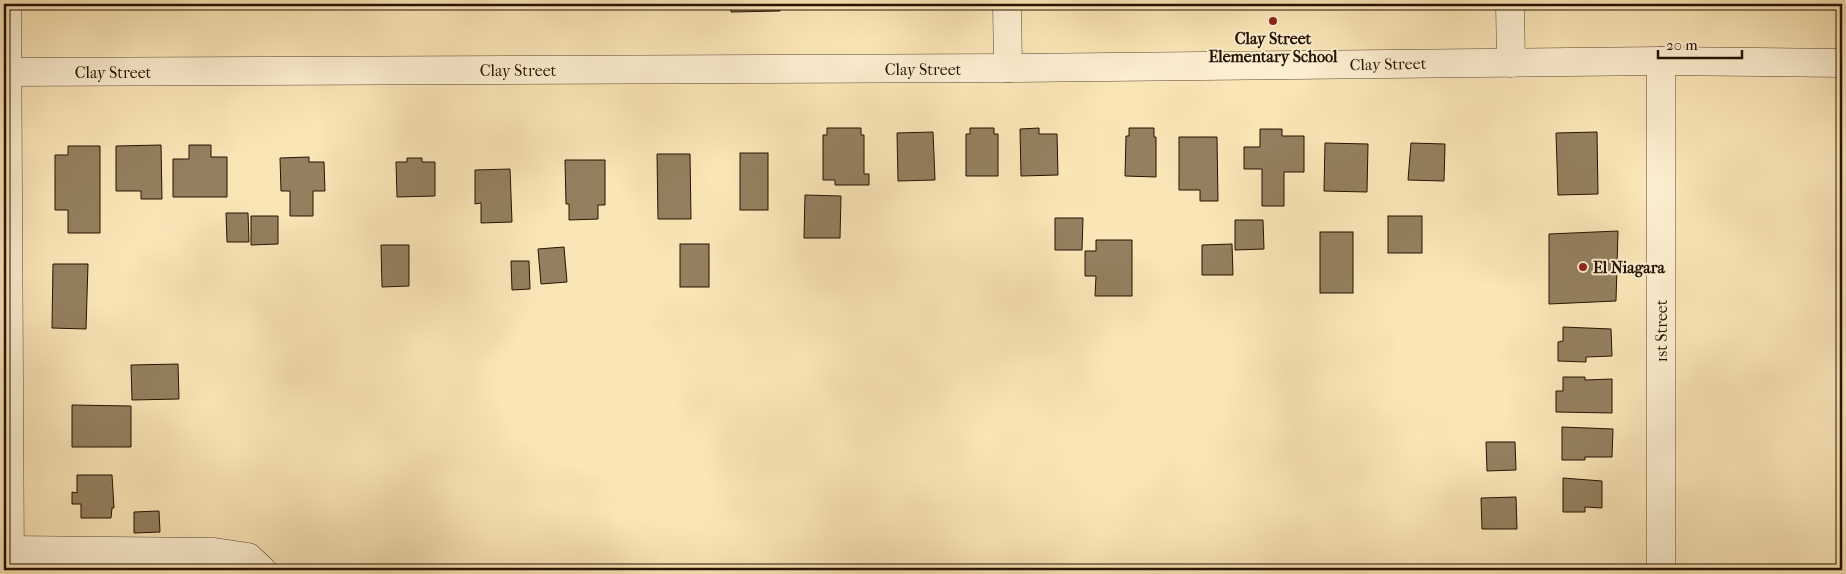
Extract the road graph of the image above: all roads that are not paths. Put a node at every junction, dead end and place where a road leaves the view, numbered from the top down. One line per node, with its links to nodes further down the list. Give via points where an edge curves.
1 (7, 4): 8 (street)
2 (1007, 4): 7 (street)
3 (1510, 4): 5 (street)
4 (1661, 61): 5 (street, Clay Street); 6 (street, Clay Street); 12 (street, 1st Street)
5 (1511, 63): 7 (street, Clay Street)
6 (1842, 63)
7 (1008, 68): 8 (street, Clay Street)
8 (6, 72): 9 (street)
9 (7, 494): 10 (street)
10 (10, 560): 11 (street, via 214,552 248,557)
11 (262, 570)
12 (1661, 570)

